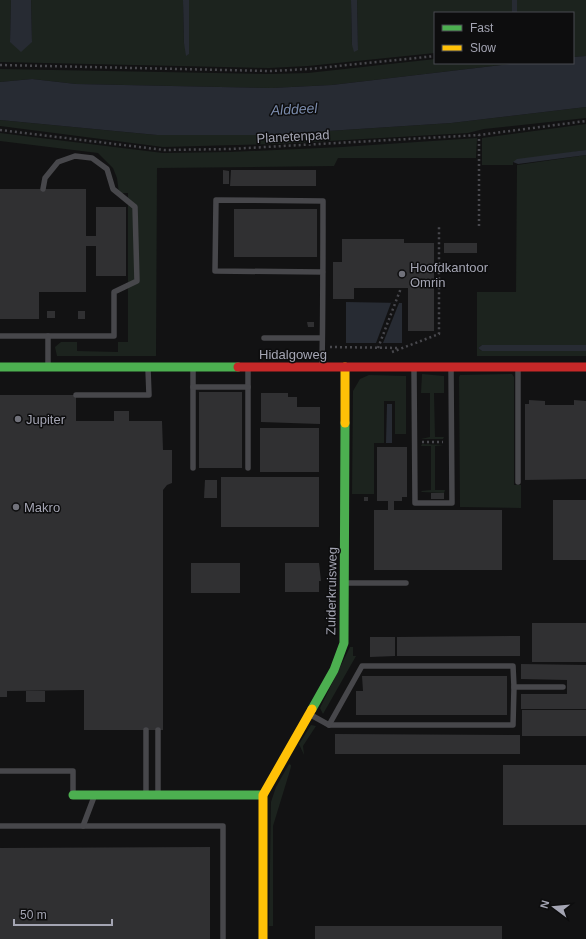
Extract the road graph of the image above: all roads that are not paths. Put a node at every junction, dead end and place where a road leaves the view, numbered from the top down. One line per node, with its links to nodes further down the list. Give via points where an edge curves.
1 (43, 189): 4 (lane, via 45,178 58,162 69,156 88,158 98,161 108,169 113,190 135,207 137,281 114,292 114,336)
2 (323, 272): 2 (lane, via 323,201 216,200 215,271); 6 (lane)
3 (0, 336): 4 (lane)
4 (48, 336): 9 (lane)
5 (264, 338): 6 (lane)
6 (322, 338): 13 (lane)
7 (586, 366): 17 (street, Hidalgoweg)
8 (0, 367): 9 (street, Hidalgoweg)
9 (48, 367): 10 (street, Hidalgoweg)
10 (148, 367): 11 (street, Hidalgoweg); 20 (lane, via 148,395)
11 (193, 367): 12 (street, Hidalgoweg); 18 (lane)
12 (248, 367): 13 (street, Hidalgoweg); 19 (lane)
13 (322, 367): 14 (street, Hidalgoweg)
14 (345, 367): 15 (street, Hidalgoweg); 24 (street, Zuiderkruisweg)
15 (414, 367): 16 (street, Hidalgoweg); 16 (lane, via 415,503 452,503)
16 (451, 367): 17 (street, Hidalgoweg)
17 (518, 367): 23 (lane)
18 (193, 387): 19 (lane); 21 (lane)
19 (248, 387): 22 (lane)
20 (76, 395)
21 (193, 468)
22 (248, 468)
23 (518, 482)
24 (345, 583): 25 (lane); 28 (street, Zuiderkruisweg, via 344,643 334,670)
25 (406, 583)
26 (514, 687): 27 (lane); 29 (lane, via 513,725); 29 (lane, via 514,666 362,666)
27 (563, 687)
28 (309, 714): 29 (lane); 37 (street, Zuiderkruisweg)
29 (329, 725)
30 (146, 730): 35 (lane)
31 (158, 730): 36 (lane)
32 (0, 771): 33 (lane, via 73,771)
33 (73, 795): 34 (street)
34 (94, 795): 35 (street); 39 (lane)
35 (146, 795): 36 (street)
36 (158, 795): 37 (street)
37 (263, 795): 41 (street, Zuiderkruisweg)
38 (0, 826): 39 (lane)
39 (83, 826): 40 (lane, via 223,826)
40 (223, 939)
41 (263, 939)

